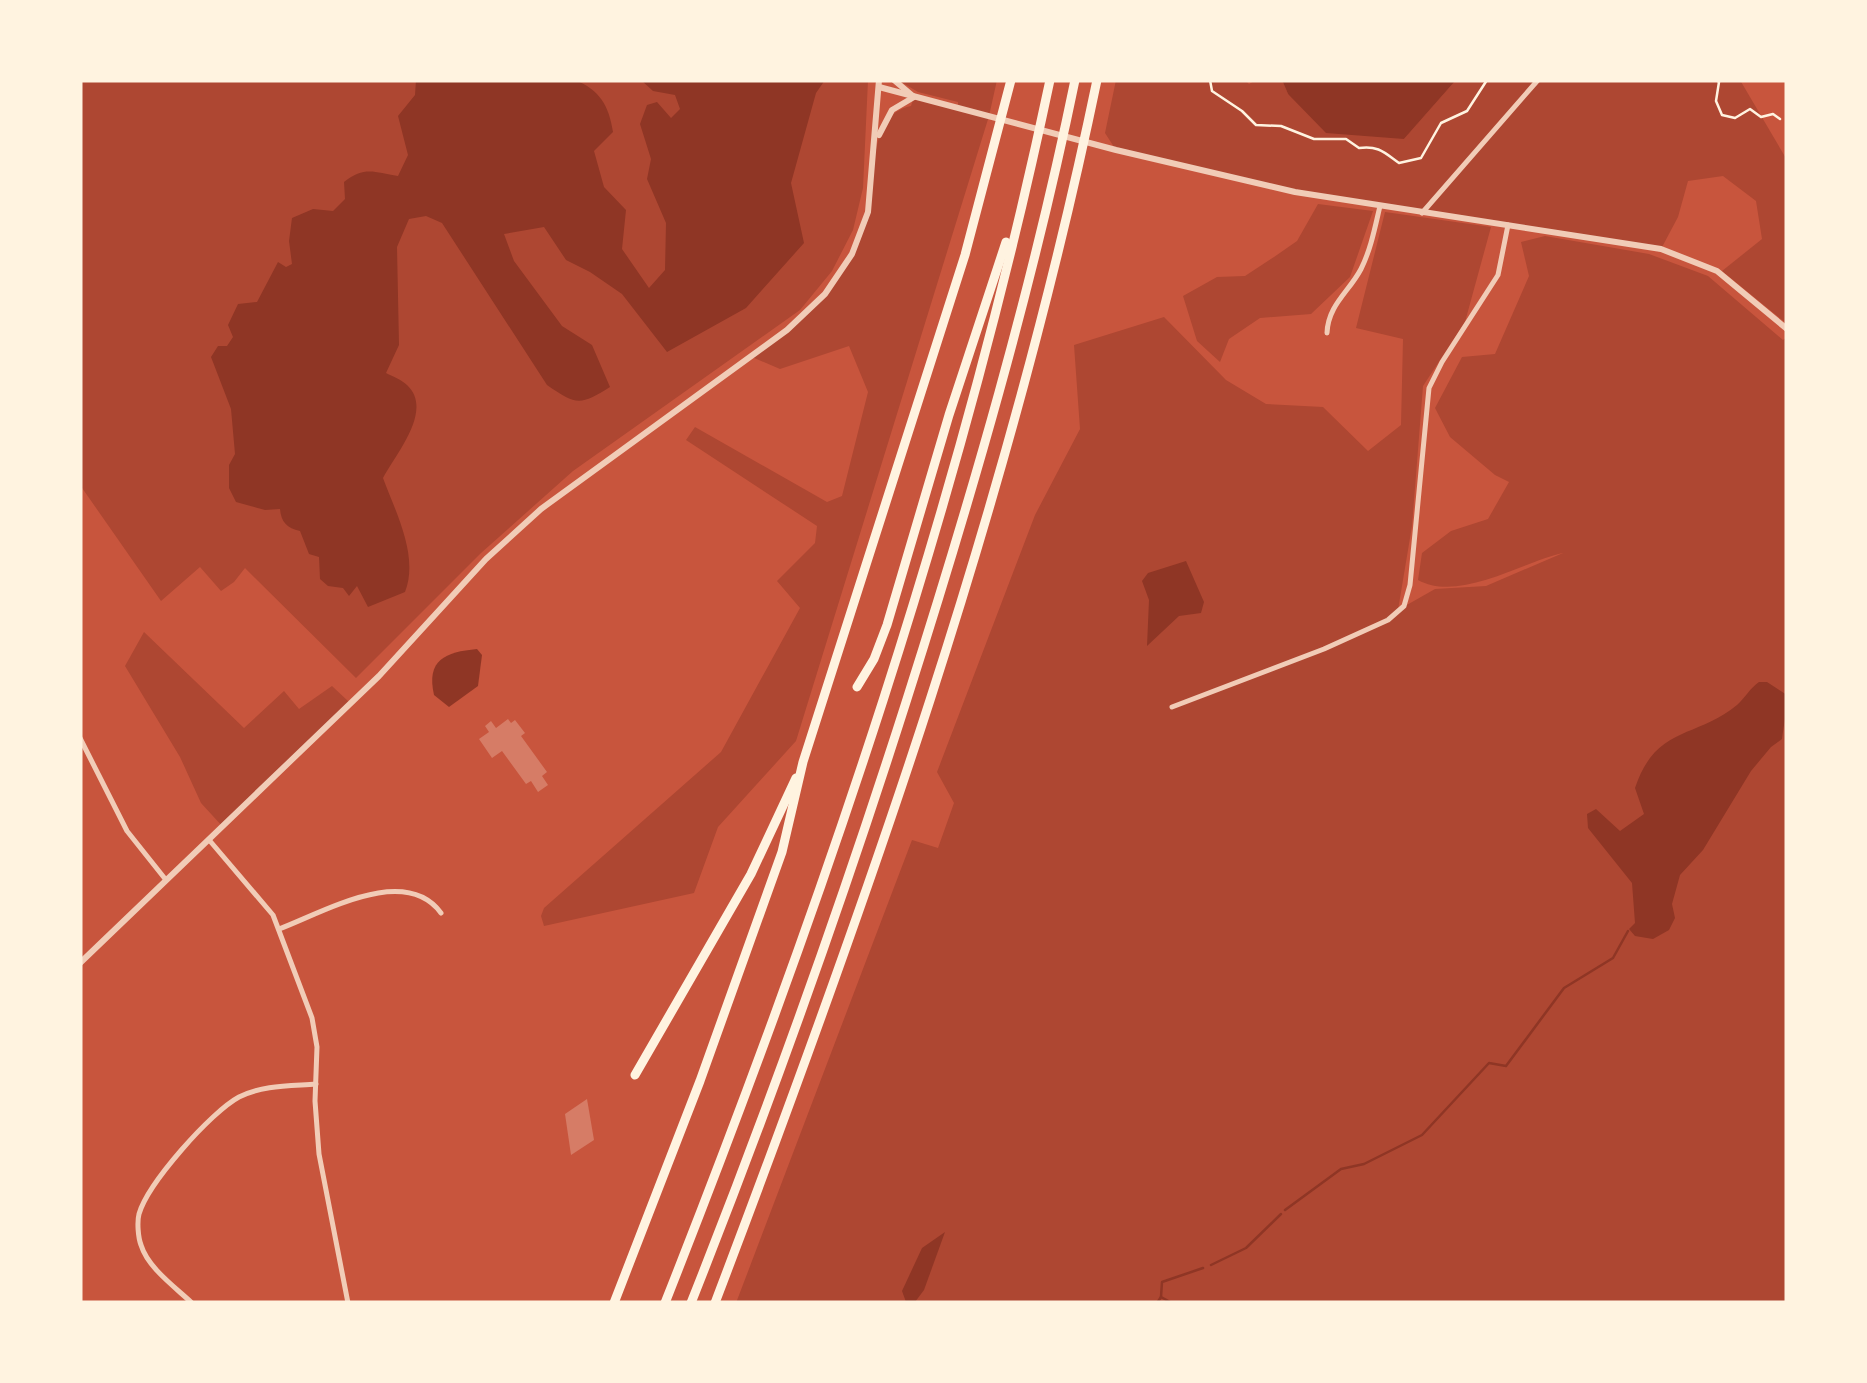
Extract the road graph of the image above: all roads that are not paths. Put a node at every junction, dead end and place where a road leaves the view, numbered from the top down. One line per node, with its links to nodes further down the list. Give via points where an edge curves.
1 (894, 80): 8 (street)
2 (1012, 80): 20 (highway, via 966,255)
3 (1050, 80): 10 (highway)
4 (1075, 80): 33 (highway, via 1002,384 922,653 816,971)
5 (1097, 80): 34 (highway, via 1024,386 954,626 837,978)
6 (1538, 80): 12 (street)
7 (879, 84): 8 (street); 9 (street)
8 (914, 97): 9 (street, via 892,110); 11 (street, via 1259,184)
9 (876, 146): 22 (street, via 861,233 840,274 806,314 540,510)
10 (1028, 178): 16 (highway, via 887,625); 32 (highway, via 976,385 881,700 792,964)
11 (1380, 206): 12 (street); 15 (street, via 1363,266 1332,308)
12 (1422, 213): 13 (street)
13 (1508, 225): 14 (street, via 1677,254 1716,272); 17 (street, via 1498,276 1430,388 1404,606 1324,649)
14 (1787, 329)
15 (1327, 332)
16 (857, 686)
17 (1172, 707)
18 (80, 738): 19 (street)
19 (91, 761): 21 (street); 23 (street, via 127,831)
20 (803, 762): 27 (highway, via 751,874); 31 (highway, via 748,951)
21 (80, 766)
22 (210, 841): 23 (street); 25 (street)
23 (166, 881): 26 (street)
24 (442, 913): 25 (street, via 423,896 392,891)
25 (279, 929): 28 (street, via 312,1018)
26 (80, 962)
27 (635, 1074)
28 (316, 1084): 29 (street, via 268,1087 237,1098 152,1186 138,1217 141,1246); 30 (street, via 320,1154)
29 (192, 1303)
30 (348, 1303)
31 (614, 1303)
32 (665, 1303)
33 (691, 1303)
34 (715, 1303)

